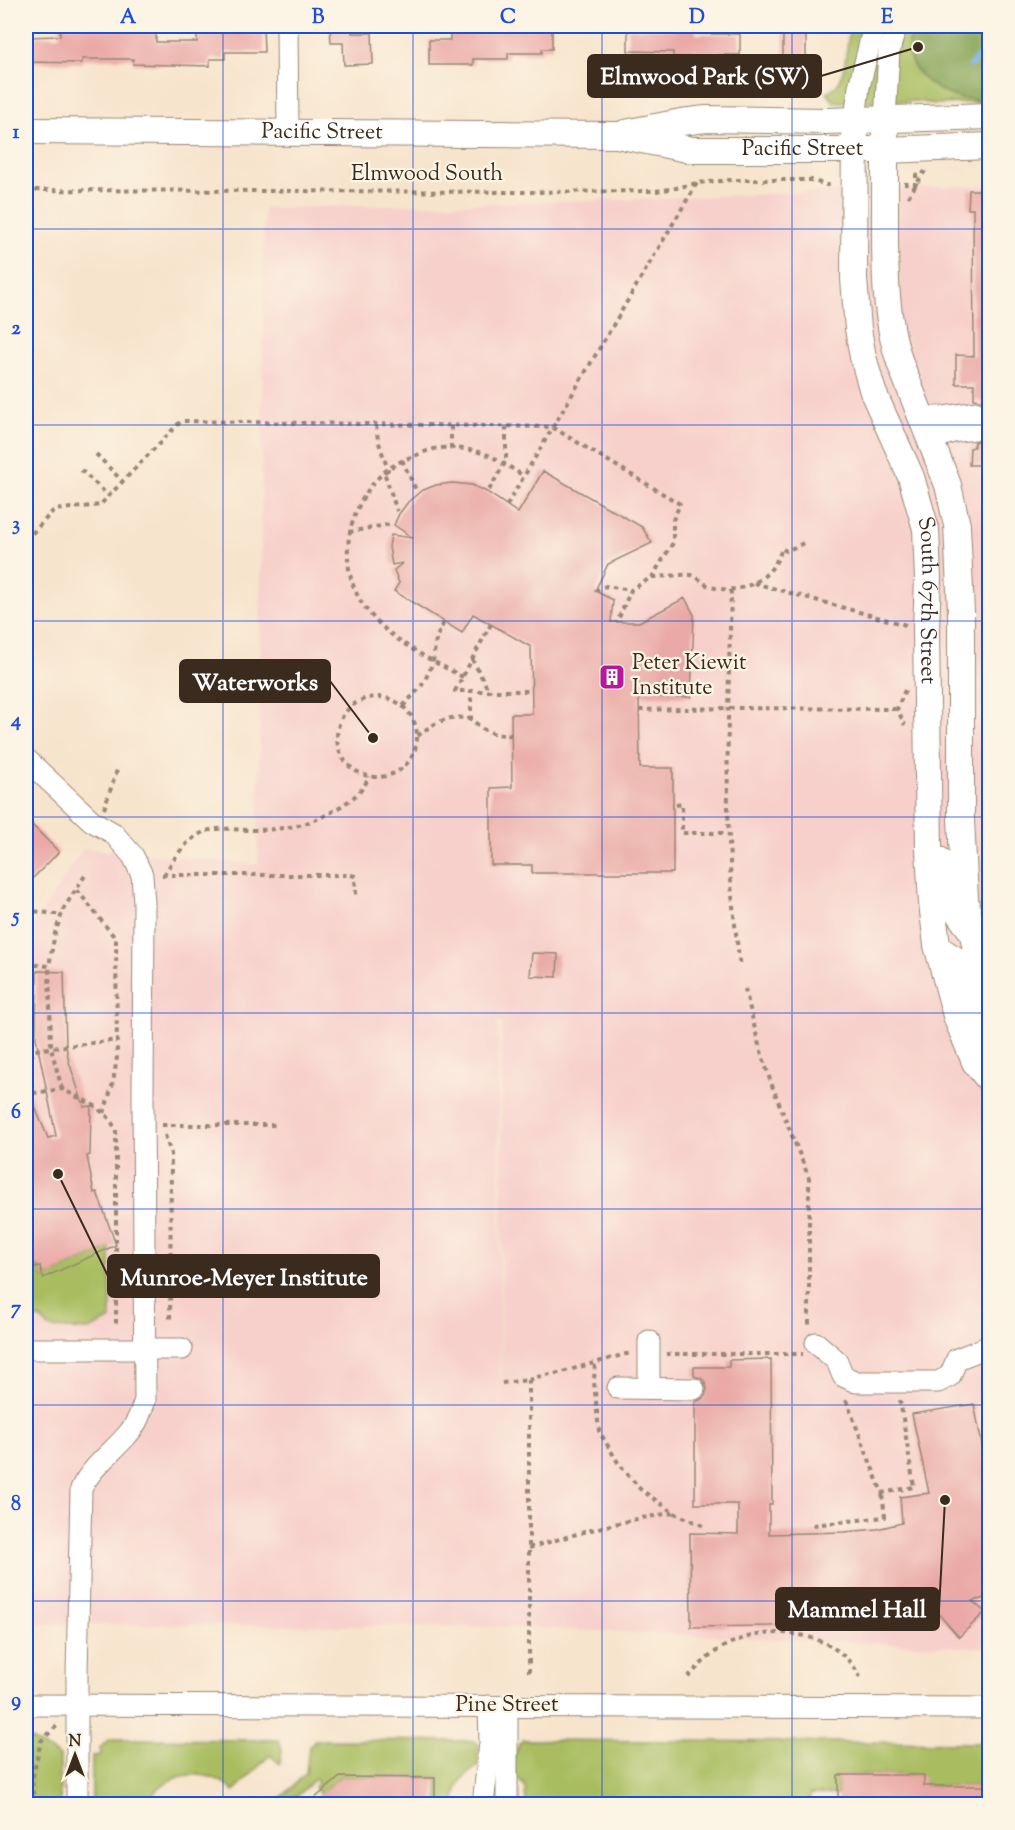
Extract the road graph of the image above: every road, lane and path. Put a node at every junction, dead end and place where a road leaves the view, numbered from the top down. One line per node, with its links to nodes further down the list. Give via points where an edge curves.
1 (287, 26): 8 (street)
2 (874, 26): 5 (street)
3 (896, 26): 6 (street, via 889,51)
4 (990, 116): 6 (main road, Pacific Street)
5 (855, 119): 6 (main road, Pacific Street); 9 (main road, Pacific Street, via 706,119); 12 (main road, South 67th Street)
6 (885, 119): 11 (main road, South 67th Street)
7 (26, 131): 8 (main road, Pacific Street)
8 (288, 132): 9 (main road, Pacific Street)
9 (617, 135): 12 (main road, Pacific Street, via 692,150)
10 (990, 146): 11 (main road, Pacific Street)
11 (885, 150): 12 (main road, Pacific Street); 18 (main road, South 67th Street, via 888,315 895,347)
12 (854, 151): 24 (main road, South 67th Street, via 858,329 873,392)
13 (930, 167): 17 (path, via 908,196)
14 (697, 183): 15 (path, Elmwood South, via 811,180); 16 (path, Elmwood South, via 666,190 627,191); 22 (path)
15 (826, 185)
16 (26, 190)
17 (908, 202)
18 (922, 417): 23 (main road, South 67th Street); 23 (street, via 975,421)
19 (376, 425): 20 (path); 30 (path); 32 (path, via 181,422)
20 (451, 426): 21 (path); 25 (path)
21 (506, 427): 22 (path); 28 (path)
22 (552, 428): 31 (path); 43 (path, via 680,504 674,520 673,543)
23 (932, 441): 42 (main road, South 67th Street, via 957,525)
24 (896, 444): 42 (main road, via 917,459 947,546); 60 (main road, South 67th Street, via 911,477 926,529)
25 (451, 449): 27 (path, via 434,449); 28 (path, via 489,455)
26 (96, 454): 32 (path)
27 (402, 460): 30 (path); 34 (path)
28 (504, 464): 31 (path); 33 (path)
29 (81, 470): 35 (path)
30 (386, 471): 37 (path); 39 (path, via 367,491)
31 (524, 476): 36 (path)
32 (123, 482): 35 (path)
33 (489, 489)
34 (417, 490)
35 (109, 496): 40 (path, via 100,505 54,510)
36 (507, 505)
37 (397, 511)
38 (391, 524): 39 (path)
39 (349, 532): 55 (path, via 348,564 365,607 406,646)
40 (26, 540)
41 (806, 542): 44 (path, via 786,551 782,548 771,570)
42 (959, 569): 79 (main road, South 67th Street, via 965,899)
43 (652, 577): 45 (path); 46 (path, via 694,575 709,586)
44 (753, 583): 46 (path); 53 (path)
45 (632, 590): 47 (path, via 606,586); 51 (path)
46 (730, 590): 62 (path)
47 (595, 591)
48 (34, 603): 49 (path)
49 (26, 612)
50 (444, 622): 55 (path, via 436,639)
51 (617, 622)
52 (491, 624): 54 (path)
53 (916, 627)
54 (472, 659): 56 (path); 58 (path)
55 (433, 661): 56 (path); 61 (path, via 421,687)
56 (463, 676): 57 (path, via 455,691)
57 (471, 691): 58 (path); 65 (path)
58 (489, 691): 59 (path)
59 (531, 691)
60 (927, 694): 79 (street, via 936,725 946,900 956,916); 80 (main road, South 67th Street, via 929,850)
61 (403, 706): 67 (path, via 417,728); 70 (path, via 391,699 365,699 345,714 339,726 340,751 357,771)
62 (728, 708): 63 (path); 64 (path); 73 (path)
63 (897, 709)
64 (639, 710)
65 (471, 720): 66 (path, via 492,733); 67 (path, via 440,722)
66 (512, 735)
67 (417, 737): 70 (path, via 406,765 382,776)
68 (26, 759): 72 (street)
69 (118, 767): 72 (path)
70 (369, 776): 76 (path, via 362,791 352,799 305,824 202,833 184,847 164,875 351,875 355,876)
71 (676, 805): 73 (path, via 682,804 682,832)
72 (97, 823): 94 (street, via 113,833 133,856 142,875)
73 (728, 833): 83 (path)
74 (86, 874): 75 (path)
75 (77, 890): 78 (path); 86 (path, via 116,939)
76 (356, 895)
77 (26, 910): 78 (path)
78 (62, 915): 82 (path)
79 (981, 935): 85 (main road, South 67th Street, via 982,976)
80 (937, 945): 88 (street, via 956,957); 90 (main road, South 67th Street, via 957,1019 975,1062)
81 (26, 964): 82 (path)
82 (49, 966): 87 (path)
83 (740, 967)
84 (745, 988): 98 (path, via 771,1083 809,1178)
85 (990, 999)
86 (117, 1040): 87 (path); 92 (path, via 113,1083)
87 (51, 1048): 89 (path, via 35,1050); 91 (path)
88 (990, 1051)
89 (26, 1066): 91 (path, via 34,1093)
90 (990, 1081)
91 (62, 1089): 92 (path)
92 (104, 1113): 93 (path)
93 (113, 1125): 94 (path); 97 (path)
94 (154, 1125): 95 (path); 96 (path, via 171,1154); 102 (street)
95 (277, 1125)
96 (170, 1323)
97 (116, 1324)
98 (812, 1343): 99 (street, via 837,1361 843,1376 856,1382 938,1382 950,1376 957,1359); 100 (path, via 803,1354)
99 (990, 1346)
100 (649, 1348): 104 (path); 108 (street)
101 (26, 1349): 102 (street)
102 (146, 1349): 103 (street); 123 (street, via 145,1400 139,1417 130,1432 87,1476 81,1489)
103 (182, 1349)
104 (595, 1364): 105 (path); 115 (path, via 599,1431 640,1489)
105 (529, 1380): 106 (path); 118 (path)
106 (501, 1383)
107 (618, 1388): 108 (street)
108 (649, 1388): 109 (street)
109 (694, 1389)
110 (840, 1397): 113 (path)
111 (893, 1397): 114 (path, via 902,1398 914,1487)
112 (855, 1399): 113 (path)
113 (846, 1400): 114 (path)
114 (882, 1493): 116 (path, via 885,1517)
115 (674, 1514): 117 (path); 118 (path, via 595,1528)
116 (813, 1525)
117 (704, 1526)
118 (529, 1548): 119 (path)
119 (529, 1676)
120 (688, 1677): 121 (path, via 713,1652 749,1636 775,1632 817,1640 837,1651)
121 (860, 1677)
122 (26, 1705): 123 (street, Pine Street)
123 (77, 1706): 124 (street, Pine Street); 127 (path, via 41,1741); 129 (street)
124 (498, 1706): 125 (street, Pine Street); 130 (street); 131 (street)
125 (990, 1708)
126 (26, 1770): 127 (path)
127 (32, 1780): 128 (path)
128 (34, 1804)
129 (77, 1804)
130 (483, 1804)
131 (507, 1804)

